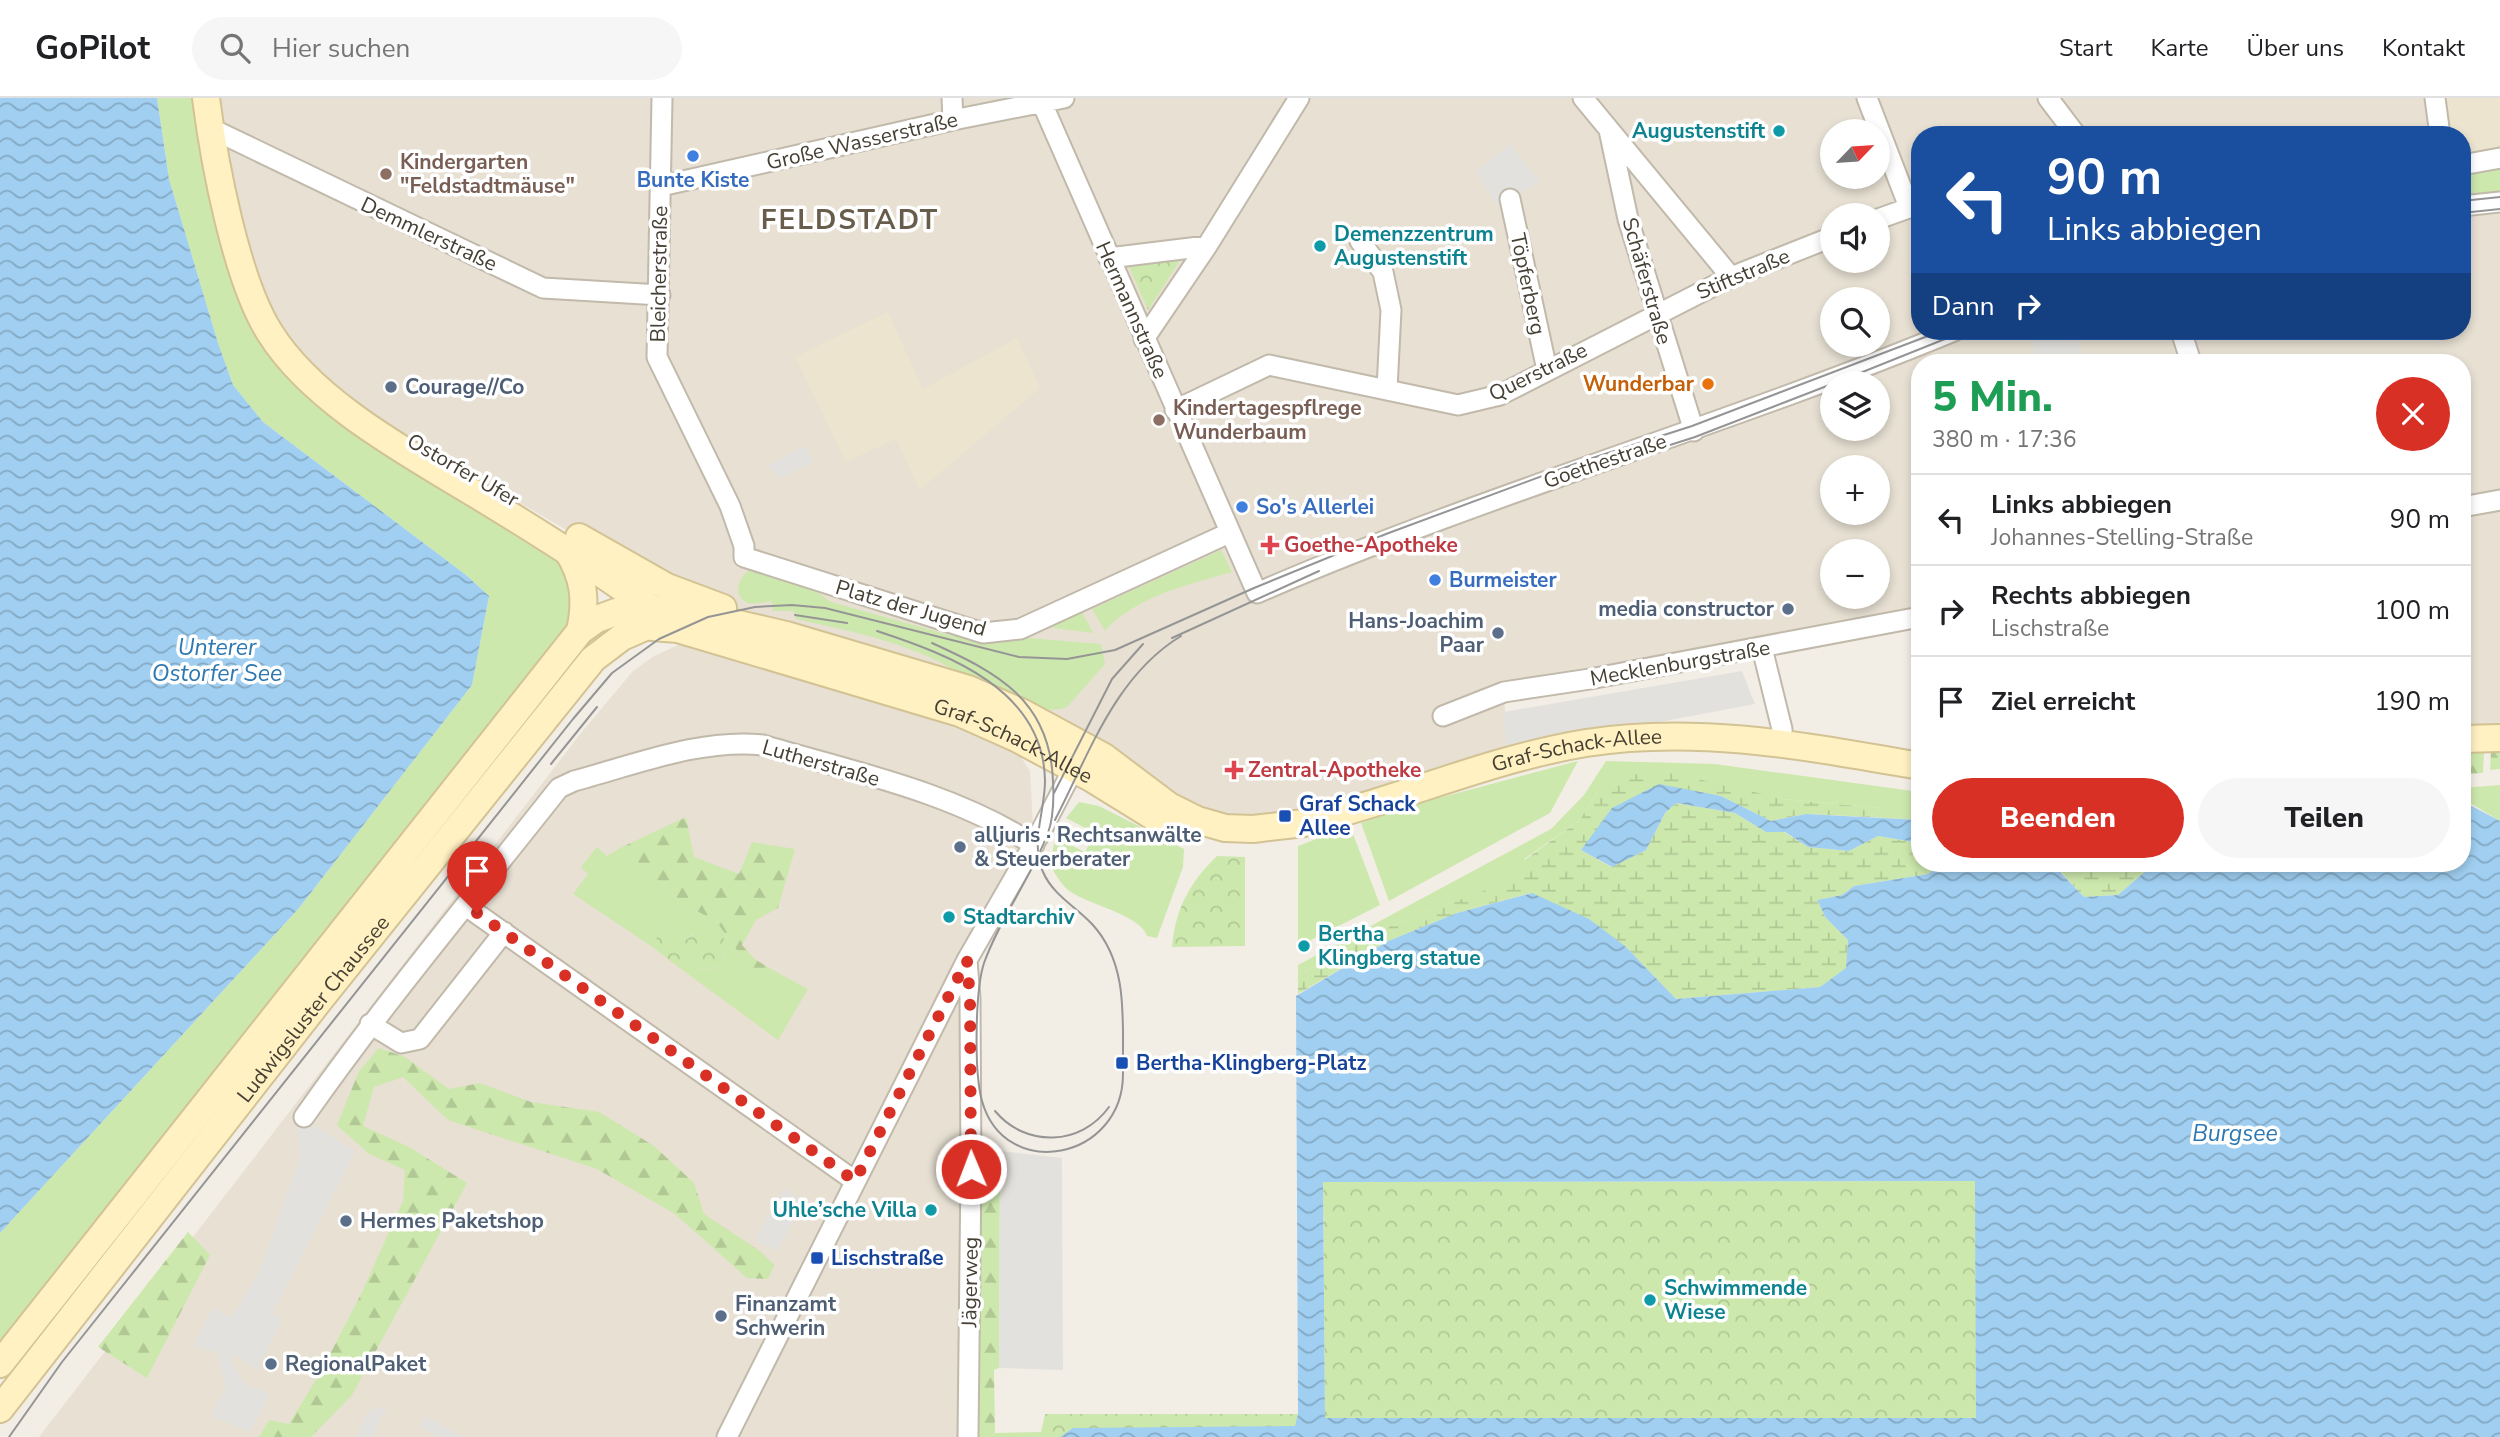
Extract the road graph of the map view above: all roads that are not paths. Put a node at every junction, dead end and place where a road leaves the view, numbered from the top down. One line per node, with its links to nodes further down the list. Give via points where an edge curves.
1 (206, 98): 14 (street, Ostorfer Ufer)
2 (662, 98): 18 (street, Bleicherstraße)
3 (952, 98): 11 (street)
4 (1064, 98): 10 (street, Große Wasserstraße)
5 (1299, 98): 27 (street)
6 (1583, 98): 15 (street, Schäferstraße)
7 (1867, 98): 19 (street)
8 (2048, 98): 12 (street)
9 (2435, 98): 13 (street)
10 (1042, 103): 11 (street, Große Wasserstraße); 28 (street, Hermannstraße)
11 (953, 120): 18 (street, Große Wasserstraße)
12 (2069, 126)
13 (2439, 126)
14 (210, 128): 30 (street, Demmlerstraße, via 544,288); 35 (street, Ostorfer Ufer, via 242,265 258,312 281,349)
15 (1609, 130): 29 (street, Schäferstraße); 31 (street, Schäferstraße)
16 (2500, 158): 17 (street)
17 (2471, 163)
18 (661, 186): 30 (street, Bleicherstraße)
19 (1911, 198)
20 (1510, 199): 34 (street, Töpferberg)
21 (2500, 202): 22 (street)
22 (2471, 205)
23 (1911, 206): 24 (street)
24 (1890, 214)
25 (1360, 241): 36 (street, via 1383,272 1391,310)
26 (1820, 242): 29 (street, Stiftstraße)
27 (1207, 246): 28 (street); 32 (street)
28 (1110, 258): 32 (street, Hermannstraße)
29 (1731, 277): 31 (street, Stiftstraße)
30 (660, 295): 44 (street, Bleicherstraße, via 657,357 730,506)
31 (1655, 313): 34 (street, Querstraße); 38 (street, Schäferstraße)
32 (1144, 339): 37 (street, Hermannstraße)
33 (1931, 340): 38 (street, Goethestraße)
34 (1547, 370): 36 (street, Querstraße, via 1500,394 1458,405)
35 (323, 389): 42 (street, Ostorfer Ufer, via 345,412); 43 (street, Ostorfer Ufer)
36 (1387, 390): 37 (street, Querstraße, via 1269,365)
37 (1175, 410): 41 (street, Hermannstraße)
38 (1693, 431): 46 (street, Goethestraße, via 1388,539)
39 (2500, 500): 40 (street)
40 (2471, 505)
41 (1229, 533): 44 (street, Platz der Jugend, via 1020,629 1002,633 983,633); 46 (street, Hermannstraße)
42 (566, 549): 47 (street, Ostorfer Ufer); 51 (street, via 585,595)
43 (603, 551): 45 (street, Ostorfer Ufer); 47 (street, via 618,573)
44 (744, 557)
45 (667, 587): 48 (street, Graf-Schack-Allee)
46 (1257, 593)
47 (619, 600): 48 (street, Graf-Schack-Allee); 49 (street, Graf-Schack-Allee); 51 (street, Graf-Schack-Allee); 54 (street)
48 (714, 604): 49 (street, Ludwigsluster Chaussee); 52 (street, Graf-Schack-Allee)
49 (664, 619): 52 (street, Graf-Schack-Allee); 54 (street, Ludwigsluster Chaussee); 59 (street, Graf-Schack-Allee, via 960,713)
50 (1911, 619): 53 (street, Mecklenburgstraße)
51 (580, 631): 68 (street, Ludwigsluster Chaussee)
52 (786, 635): 59 (street, Graf-Schack-Allee, via 968,689 1023,713)
53 (1762, 648): 55 (street, Mecklenburgstraße, via 1504,692); 58 (street)
54 (593, 659): 69 (street, Ludwigsluster Chaussee)
55 (1443, 716)
56 (2500, 738): 57 (street)
57 (2471, 739)
58 (1782, 743): 59 (street, Graf-Schack-Allee, via 1650,736 1584,743 1492,766 1338,815 1276,828 1225,828 1169,806); 60 (street, Graf-Schack-Allee)
59 (1079, 758): 61 (street)
60 (1911, 764)
61 (1034, 845): 62 (street, Lutherstraße, via 910,788 763,745 738,742 587,777 559,788); 64 (street)
62 (466, 906): 63 (street); 65 (street)
63 (504, 932): 65 (street, via 420,1039 401,1042); 67 (street)
64 (967, 960): 67 (street); 71 (street, Jägerweg, via 971,1169)
65 (370, 1024): 66 (street)
66 (304, 1117)
67 (855, 1181): 70 (street)
68 (0, 1364)
69 (0, 1409)
70 (727, 1437)
71 (968, 1437)

